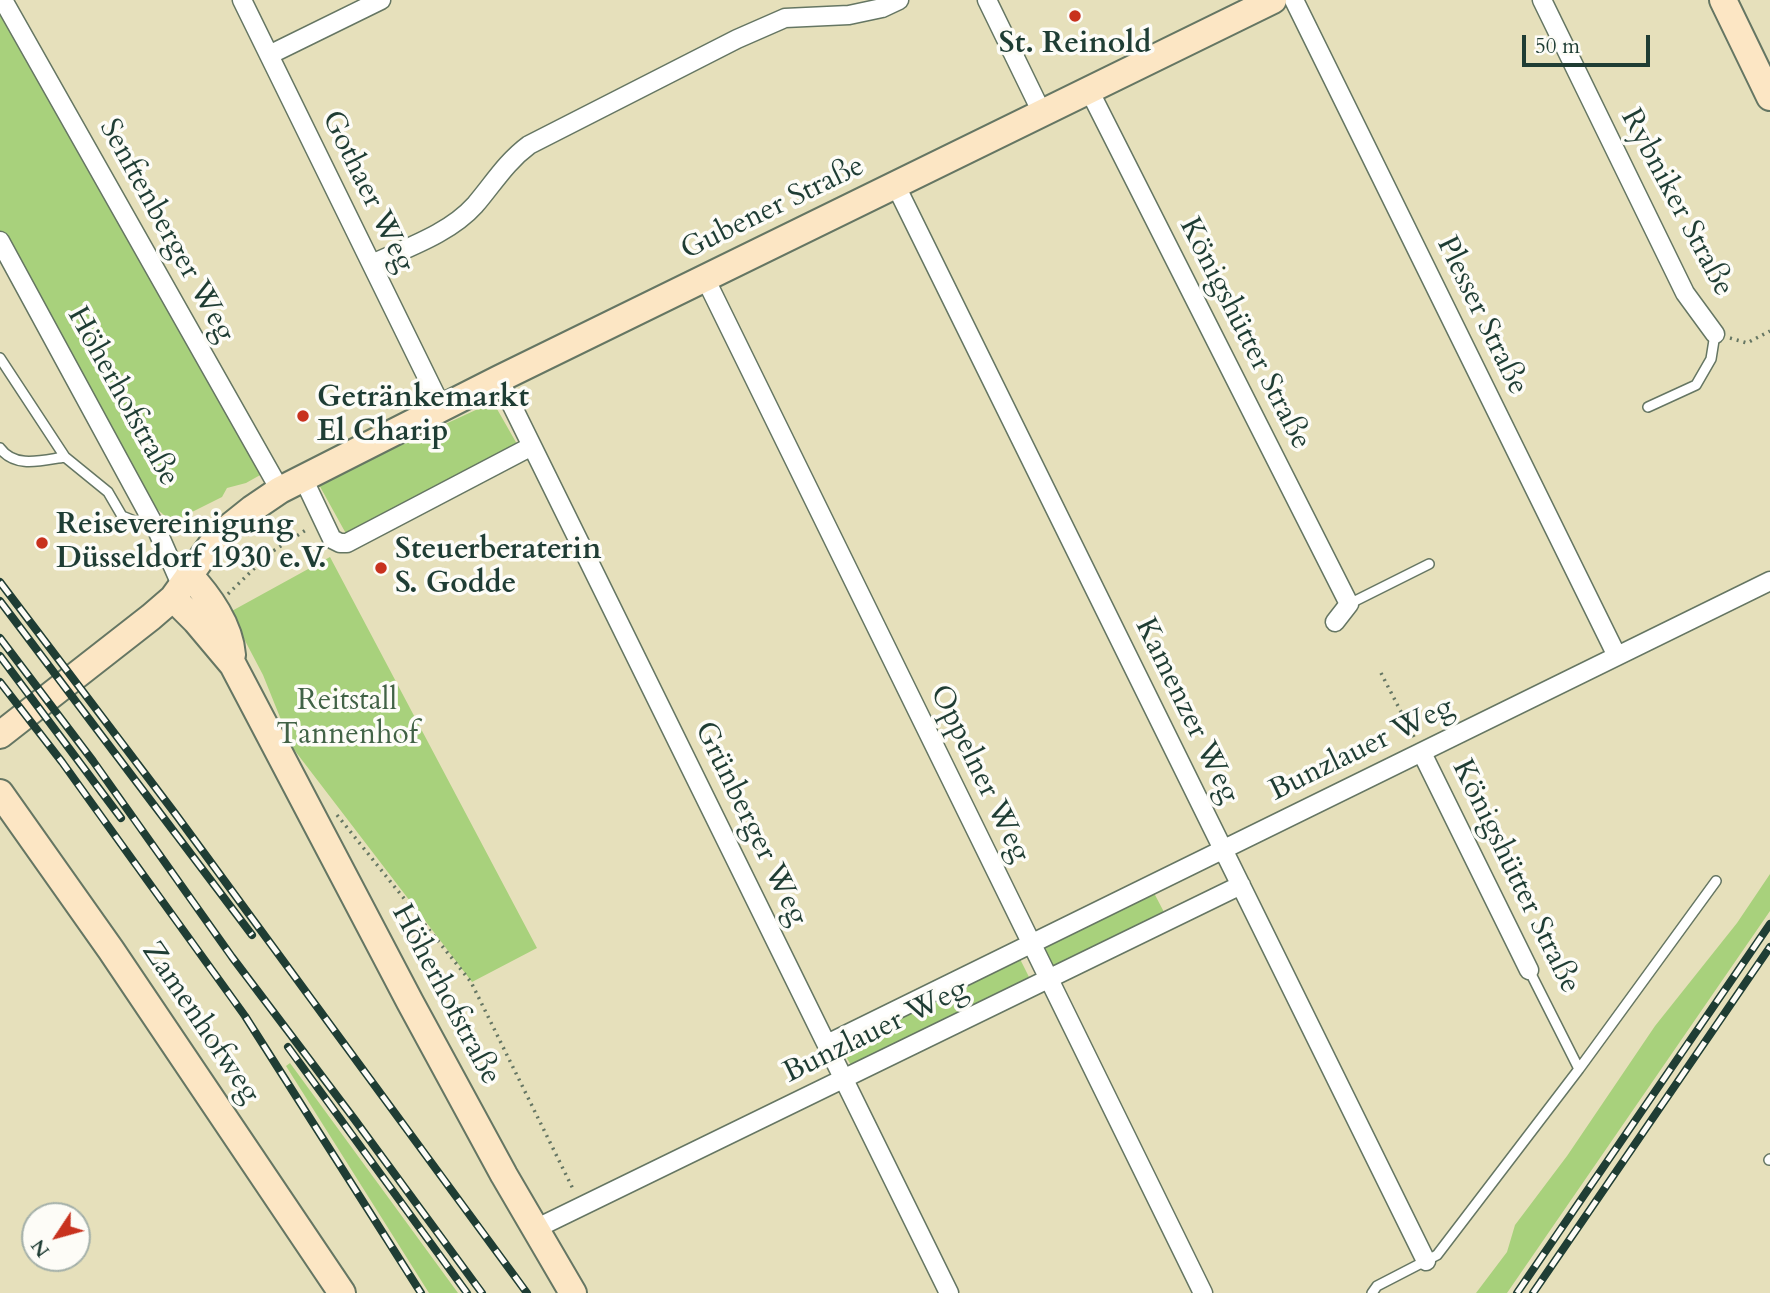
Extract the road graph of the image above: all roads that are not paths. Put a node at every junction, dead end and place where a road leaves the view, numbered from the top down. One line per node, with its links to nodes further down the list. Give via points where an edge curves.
1 (3, 0): 28 (street, Senftenberger Weg)
2 (242, 0): 11 (street, Gothaer Weg)
3 (381, 0): 11 (street)
4 (899, 0): 18 (street, via 849,15 785,18 725,46 529,145 503,167 475,205 445,229)
5 (987, 0): 15 (street)
6 (1273, 0): 13 (street, Gubener Straße)
7 (1294, 0): 35 (street, Plesser Straße)
8 (1542, 0): 20 (street, Rybniker Straße, via 1685,293)
9 (1723, 0): 14 (street)
10 (1741, 0): 12 (street)
11 (269, 55): 18 (street, Gothaer Weg)
12 (1770, 61)
13 (1089, 90): 15 (street, Gubener Straße); 33 (street, Königshütter Straße)
14 (1770, 97)
15 (1042, 113): 16 (street, Gubener Straße)
16 (896, 186): 19 (street, Gubener Straße); 40 (street, Kamenzer Weg)
17 (0, 241): 29 (street, Höherhofstraße)
18 (372, 264): 24 (street, Gothaer Weg)
19 (706, 279): 22 (street, Gubener Straße); 43 (street, Oppelner Weg)
20 (1716, 334): 23 (lane, Rybniker Straße, via 1711,359 1696,385)
21 (0, 358): 27 (lane)
22 (499, 379): 24 (street, Gubener Straße); 25 (street, Grünberger Weg)
23 (1648, 407)
24 (442, 408): 28 (street, Gubener Straße)
25 (532, 446): 28 (street, via 346,543 332,539); 46 (street, Grünberger Weg)
26 (0, 448): 27 (lane, via 5,455 24,462)
27 (65, 457): 29 (lane, via 108,492 122,516)
28 (291, 484): 32 (street, Gubener Straße, via 217,537)
29 (157, 530): 32 (street, Höherhofstraße)
30 (1429, 564): 33 (lane)
31 (1770, 581): 35 (street, Bunzlauer Weg)
32 (181, 587): 36 (street, Höherhofstraße, via 196,621); 36 (street, Höherhofstraße, via 205,592 232,642); 37 (street, Gubener Straße, via 137,629)
33 (1349, 604): 34 (street)
34 (1335, 622)
35 (1617, 656): 38 (street, Bunzlauer Weg)
36 (233, 665): 49 (street, Höherhofstraße)
37 (0, 735)
38 (1422, 752): 40 (street, Bunzlauer Weg); 44 (street, Königshütter Straße)
39 (0, 793): 51 (street, Zamenhofweg)
40 (1222, 848): 42 (street, Kamenzer Weg); 43 (street, Bunzlauer Weg)
41 (1716, 881): 47 (lane)
42 (1241, 885): 45 (street, Bunzlauer Weg); 50 (street, Kamenzer Weg)
43 (1030, 943): 45 (street, Oppelner Weg); 46 (street, Bunzlauer Weg)
44 (1529, 970): 47 (lane, Königshütter Straße)
45 (1048, 979): 48 (street, Bunzlauer Weg); 54 (street, Oppelner Weg)
46 (827, 1044): 48 (street, Grünberger Weg)
47 (1579, 1069): 50 (lane, via 1437,1255)
48 (844, 1078): 49 (street, Bunzlauer Weg); 53 (street, Grünberger Weg)
49 (535, 1229): 52 (street, Höherhofstraße)
50 (1426, 1261): 55 (lane)
51 (342, 1293)
52 (573, 1293)
53 (949, 1293)
54 (1203, 1293)
55 (1372, 1293)

